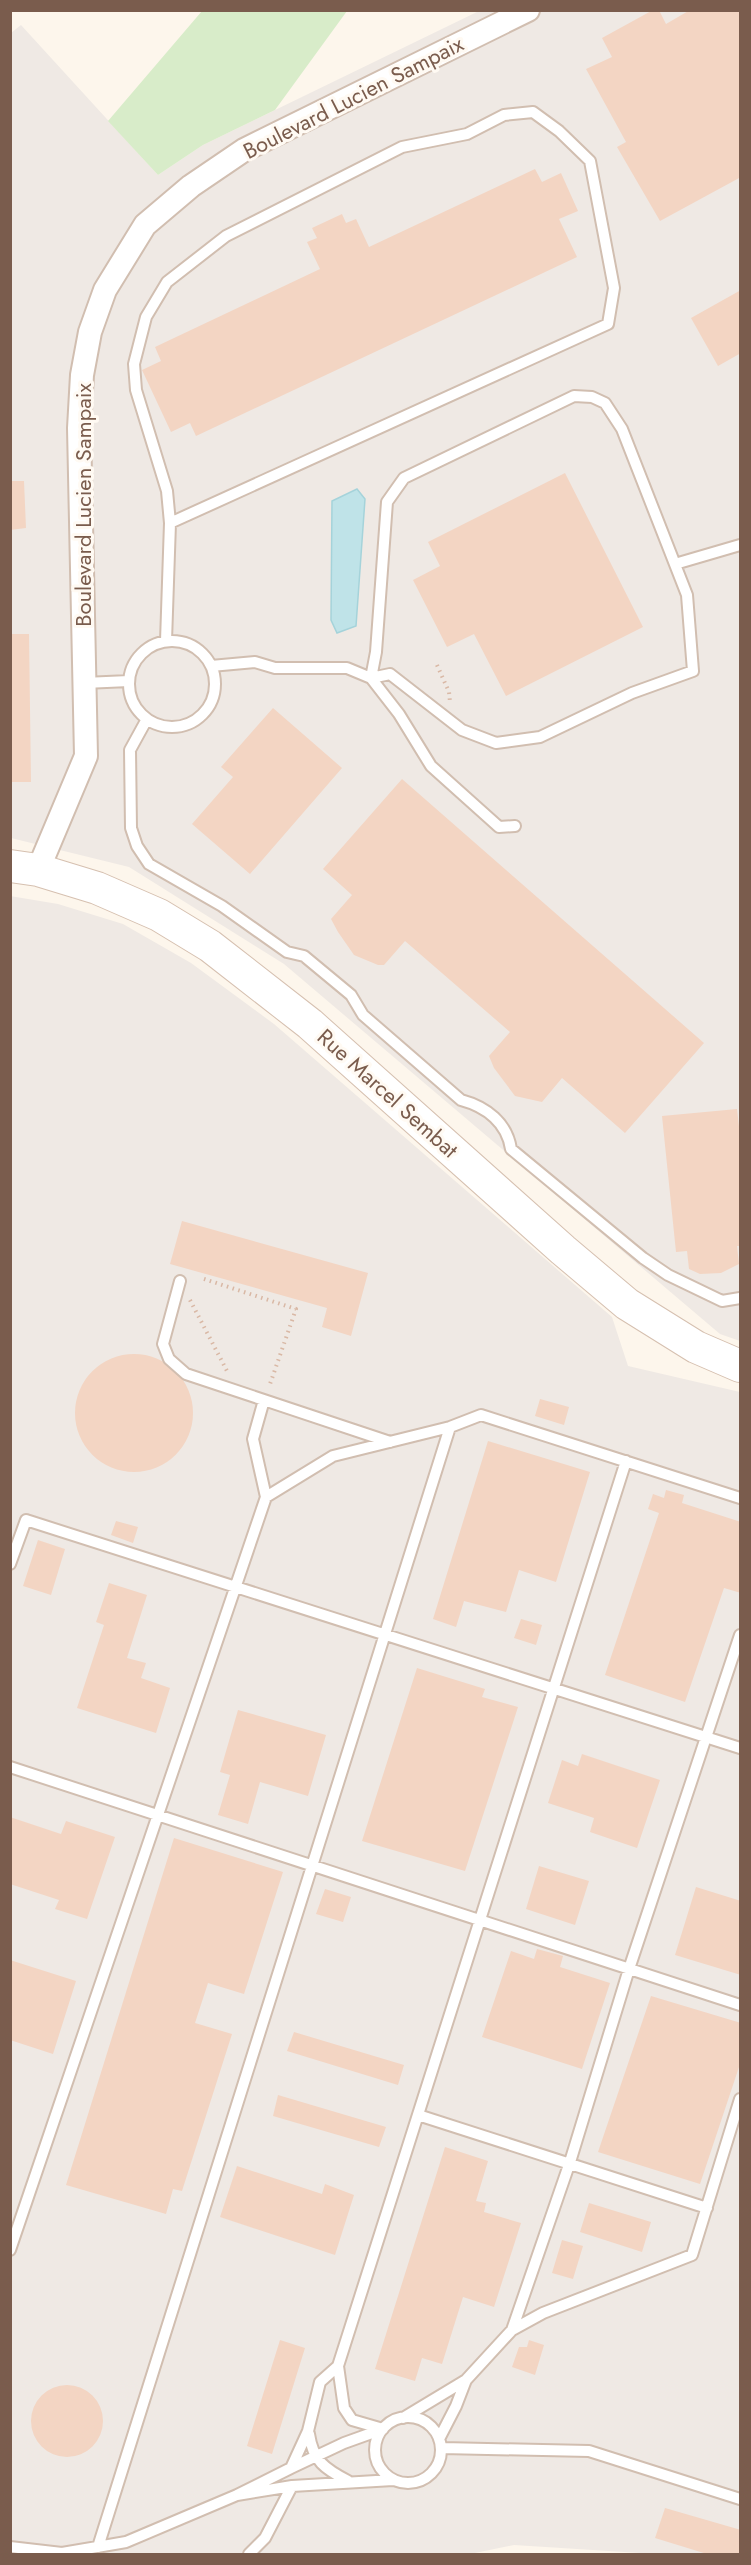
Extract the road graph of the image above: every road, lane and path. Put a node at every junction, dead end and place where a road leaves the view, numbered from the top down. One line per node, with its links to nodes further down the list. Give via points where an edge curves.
1 (528, 10): 9 (street, Boulevard Lucien Sampaix, via 244,150 191,186 145,225 105,290 90,332 82,375 79,476)
2 (170, 523): 2 (lane, via 608,324 614,288 590,161 533,112 504,115 467,134 402,147 226,236 167,282 146,317 134,364 136,390 167,491); 5 (lane)
3 (741, 545): 4 (lane)
4 (675, 564): 7 (lane, via 687,595 693,671 632,693 540,737 496,743 462,730 390,674); 7 (lane, via 622,429 605,403 574,396 404,478 387,502)
5 (166, 641): 6 (lane, via 193,646); 8 (lane, via 141,654)
6 (211, 666): 7 (lane, via 255,662 275,668 347,668); 10 (lane, via 214,692 201,716 175,726)
7 (371, 678): 11 (lane, via 431,766 499,827)
8 (129, 681): 9 (lane); 10 (lane, via 137,708)
9 (84, 683): 12 (street, Boulevard Lucien Sampaix, via 86,756)
10 (147, 719): 15 (lane, via 130,750 131,828 149,864 222,906 286,952 304,956 351,995 363,1016 461,1100 478,1105 508,1131 511,1149 643,1258 722,1301)
11 (515, 826)
12 (24, 868): 16 (main road, Rue Marcel Sembat, via 97,888 159,915 210,946 310,1024 627,1304 696,1347)
13 (204, 1279): 18 (path, via 296,1309)
14 (180, 1281): 17 (path); 17 (lane, via 163,1344 169,1359 186,1374)
15 (741, 1298)
16 (741, 1366)
17 (237, 1391): 18 (lane)
18 (264, 1400): 20 (lane); 22 (lane, via 253,1439)
19 (450, 1427): 20 (lane); 21 (lane, via 481,1415); 26 (lane)
20 (390, 1442): 22 (lane, via 333,1456)
21 (626, 1461): 23 (lane); 28 (lane)
22 (266, 1497): 25 (lane)
23 (741, 1498)
24 (10, 1564): 25 (lane, via 26,1520)
25 (235, 1587): 26 (lane); 32 (lane)
26 (386, 1634): 28 (lane); 33 (lane)
27 (741, 1635): 29 (lane)
28 (554, 1688): 29 (lane); 34 (lane)
29 (708, 1737): 30 (lane); 35 (lane)
30 (741, 1748)
31 (10, 1767): 32 (lane)
32 (158, 1815): 33 (lane); 41 (lane)
33 (313, 1865): 34 (lane); 57 (lane)
34 (480, 1919): 35 (lane); 38 (lane)
35 (629, 1969): 36 (lane); 39 (lane)
36 (741, 2005)
37 (741, 2099): 40 (lane)
38 (418, 2115): 39 (lane); 43 (lane)
39 (570, 2162): 40 (lane); 42 (lane)
40 (707, 2208): 42 (lane, via 692,2255 543,2313)
41 (11, 2248)
42 (512, 2330): 44 (lane)
43 (338, 2366): 46 (lane, via 344,2408 352,2420); 47 (lane, via 320,2382)
44 (466, 2380): 45 (lane); 48 (lane)
45 (402, 2418): 46 (lane); 48 (lane, via 418,2418 427,2423)
46 (383, 2429): 49 (lane); 51 (lane, via 375,2452 384,2473)
47 (308, 2431): 49 (lane); 50 (lane)
48 (441, 2444): 51 (lane, via 440,2460 426,2478 416,2483); 55 (lane, via 589,2451)
49 (316, 2457): 50 (lane); 52 (lane, via 322,2468)
50 (291, 2468): 54 (lane)
51 (393, 2480): 52 (lane)
52 (349, 2481): 53 (lane)
53 (292, 2486): 54 (lane); 59 (lane, via 265,2538)
54 (237, 2495): 57 (lane, via 126,2542)
55 (741, 2499)
56 (10, 2547): 58 (lane)
57 (98, 2547): 58 (lane)
58 (62, 2554)
59 (249, 2554)

